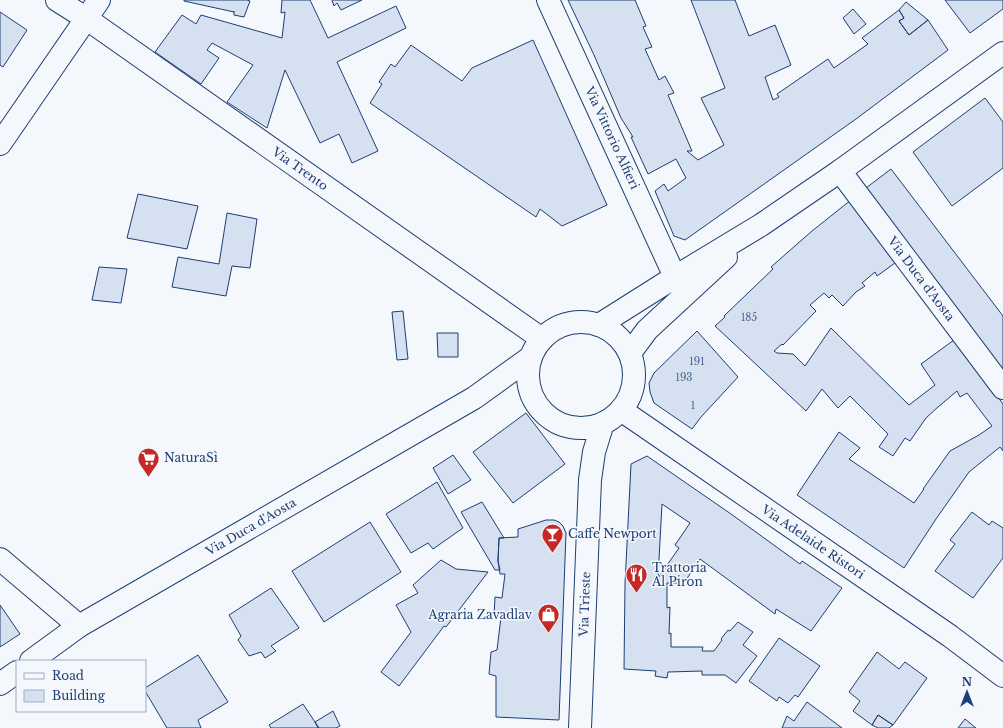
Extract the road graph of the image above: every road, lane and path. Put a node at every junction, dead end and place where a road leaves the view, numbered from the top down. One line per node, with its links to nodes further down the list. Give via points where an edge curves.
1 (57, 0): 4 (main road, Via Trento)
2 (99, 0): 4 (main road)
3 (548, 0): 9 (main road, Via Vittorio Alfieri)
4 (87, 19): 6 (main road); 11 (main road, Via Trento)
5 (1003, 54): 7 (main road)
6 (0, 144)
7 (840, 171): 8 (main road); 13 (main road, Via Duca d'Aosta)
8 (761, 225): 9 (main road); 12 (main road, via 647,330)
9 (675, 277): 10 (main road)
10 (599, 325): 11 (main road, Via Duca d'Aosta, via 579,322 558,327); 12 (main road, Via Duca d'Aosta, via 617,336)
11 (536, 348): 14 (main road, Via Duca d'Aosta, via 528,374); 15 (main road, Via Duca d'Aosta)
12 (630, 353): 16 (main road, Via Duca d'Aosta, via 634,373 631,393)
13 (1003, 388)
14 (530, 391): 15 (main road, Via Duca d'Aosta, via 512,390); 18 (main road, Via Duca d'Aosta, via 539,408 554,421)
15 (474, 398): 21 (main road, Via Duca d'Aosta)
16 (621, 410): 17 (main road, Via Duca d'Aosta); 24 (main road, Via Adelaide Ristori, via 950,636)
17 (603, 423): 18 (main road, Via Duca d'Aosta, via 588,428); 19 (main road, Via Trieste, via 594,452)
18 (572, 428): 19 (main road, Via Trieste, via 583,451)
19 (590, 480): 26 (main road, Via Trieste)
20 (0, 559): 21 (main road)
21 (79, 626): 22 (main road, Via Duca d'Aosta)
22 (32, 660)
23 (16, 673): 25 (main road)
24 (1003, 676)
25 (0, 684)
26 (580, 728)

